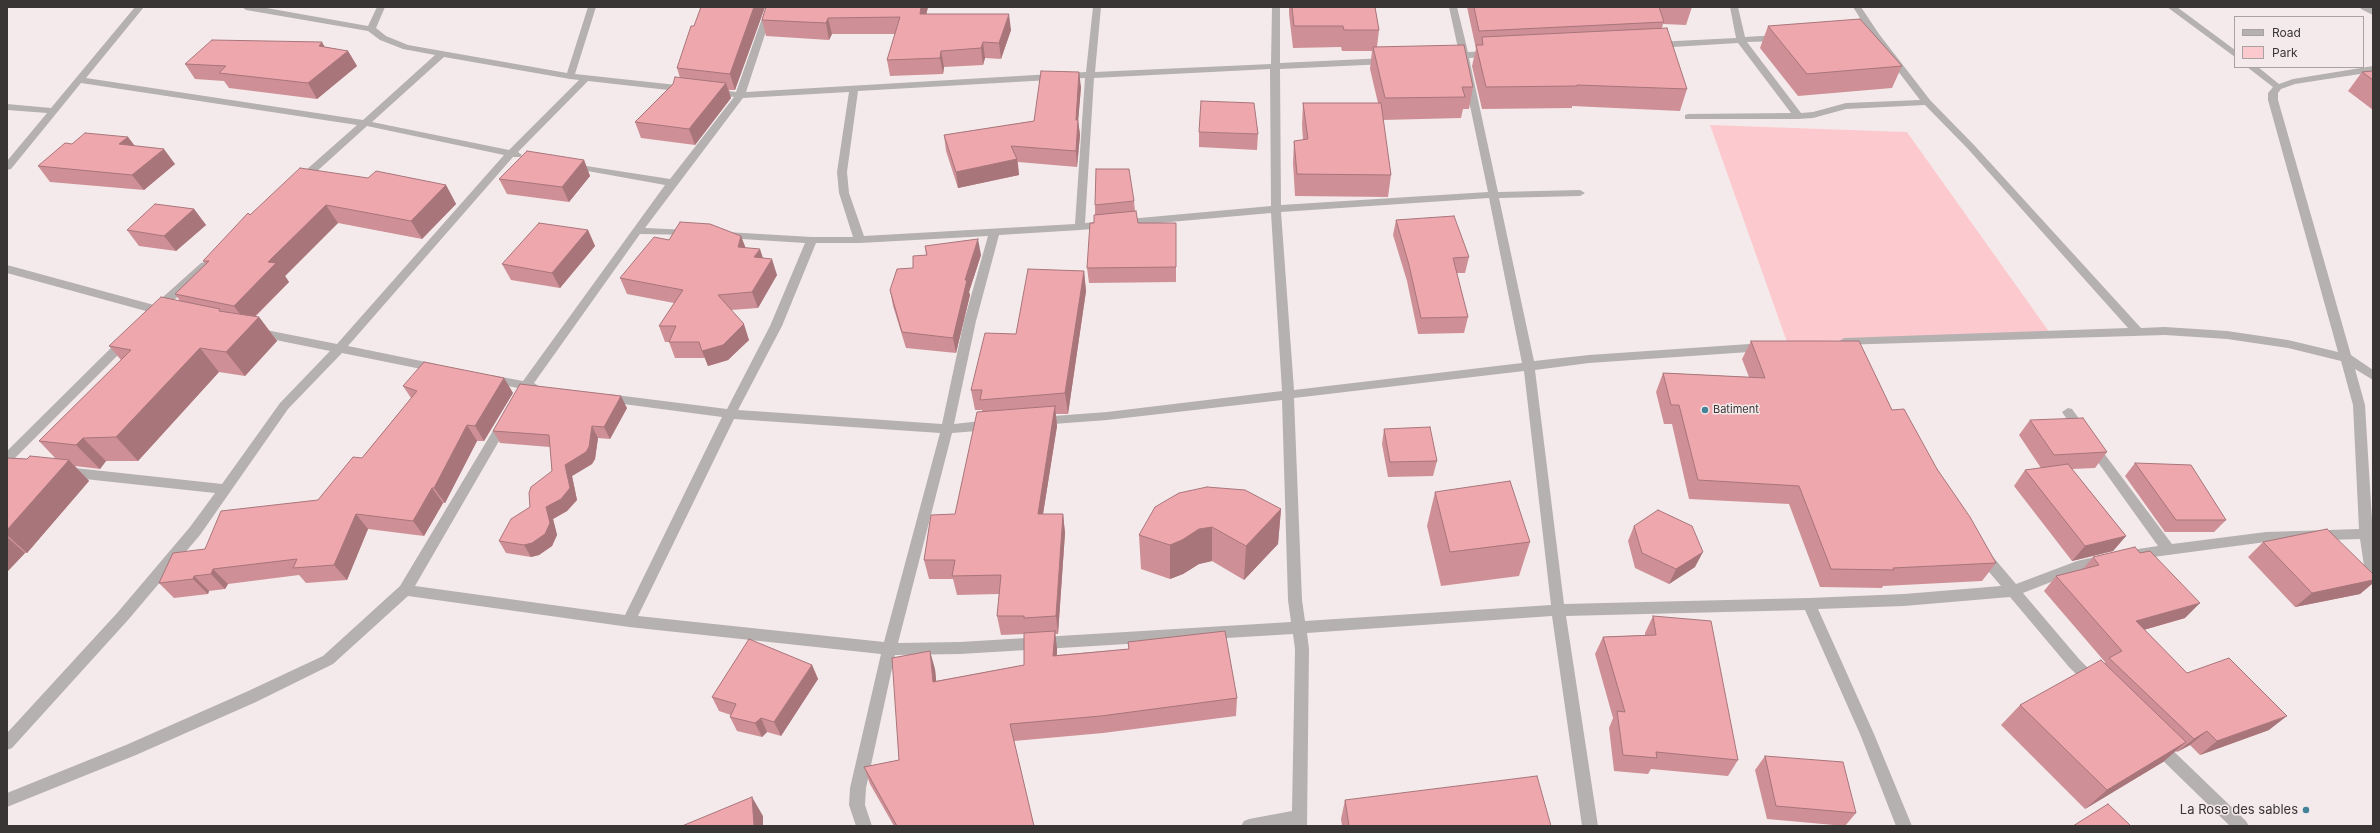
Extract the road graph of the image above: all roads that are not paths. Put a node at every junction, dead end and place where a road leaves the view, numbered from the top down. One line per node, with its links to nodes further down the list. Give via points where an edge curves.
1 (140, 7): 30 (street)
2 (246, 7): 14 (street)
3 (381, 7): 14 (street)
4 (592, 7): 28 (street)
5 (770, 7): 33 (street)
6 (1097, 7): 27 (street)
7 (1276, 7): 24 (street)
8 (1453, 7): 21 (street)
9 (1734, 7): 16 (street)
10 (1857, 7): 34 (street, via 1871,36)
11 (2172, 7): 19 (street)
12 (2364, 7): 13 (street)
13 (2373, 12)
14 (371, 29): 20 (street, via 382,38 406,47)
15 (1786, 38): 16 (street)
16 (1740, 41): 17 (street); 37 (street)
17 (1646, 46)
18 (1496, 53): 21 (street)
19 (2234, 53)
20 (442, 54): 28 (street); 39 (street)
21 (1465, 55): 22 (street); 47 (street)
22 (1443, 56)
23 (1398, 60): 24 (street)
24 (1276, 67): 27 (street); 48 (street)
25 (2253, 68): 31 (street)
26 (2373, 69): 31 (street, via 2293,82)
27 (1090, 75): 32 (street); 49 (street)
28 (570, 76): 29 (street)
29 (586, 78): 33 (street); 40 (street)
30 (78, 80): 36 (street); 39 (street)
31 (2278, 87): 69 (street, via 2273,93 2273,100)
32 (854, 89): 33 (street); 55 (street, via 842,172 850,216)
33 (740, 95): 44 (street)
34 (1927, 102): 37 (street, via 1846,106 1813,115); 62 (street, via 1971,147)
35 (7, 107): 36 (street)
36 (54, 111): 43 (street)
37 (1798, 116): 38 (street)
38 (1688, 117)
39 (365, 123): 40 (street); 45 (street)
40 (511, 154): 41 (street); 67 (street)
41 (526, 157)
42 (564, 164): 44 (street)
43 (7, 167)
44 (672, 182): 50 (street)
45 (295, 186)
46 (1580, 193): 47 (street)
47 (1493, 194): 48 (street); 70 (street)
48 (1276, 209): 49 (street); 76 (street)
49 (1080, 227): 51 (street)
50 (639, 231): 52 (street); 74 (street)
51 (994, 233): 55 (street); 84 (street, via 970,321)
52 (702, 234)
53 (718, 235): 54 (street)
54 (812, 240): 55 (street); 81 (street, via 776,326)
55 (860, 240)
56 (213, 259): 58 (street)
57 (7, 269): 58 (street)
58 (155, 311): 59 (street); 60 (street)
59 (178, 316)
60 (144, 322)
61 (247, 330): 67 (street)
62 (2138, 332): 64 (street); 69 (street, via 2227,335 2288,344)
63 (133, 333): 85 (street)
64 (1852, 342): 65 (street); 68 (street)
65 (1836, 343)
66 (1774, 346): 70 (street, via 1658,353)
67 (339, 349): 71 (street); 87 (street, via 284,406)
68 (1859, 354)
69 (2347, 358): 72 (street); 88 (street, via 2359,405)
70 (1529, 367): 76 (street); 95 (street)
71 (447, 370)
72 (2373, 376)
73 (478, 377): 74 (street)
74 (525, 386): 75 (street); 78 (street)
75 (548, 389)
76 (1288, 393): 82 (street, via 1107,416); 97 (street, via 1295,600)
77 (596, 396): 81 (street)
78 (517, 400)
79 (2068, 412): 90 (street)
80 (509, 413): 92 (street)
81 (730, 414): 84 (street); 96 (street)
82 (1031, 422)
83 (1000, 425): 84 (street)
84 (947, 429): 98 (street)
85 (10, 463)
86 (54, 470): 87 (street)
87 (224, 489): 101 (street, via 195,531 128,610)
88 (2366, 534): 90 (street, via 2266,538); 91 (street)
89 (1974, 543): 93 (street)
90 (2168, 549): 93 (street, via 2129,554 2078,566)
91 (2373, 579)
92 (405, 590): 96 (street); 102 (street, via 328,660 131,750)
93 (2013, 591): 94 (street); 99 (street, via 2074,663)
94 (1809, 604): 95 (street); 107 (street, via 1867,734)
95 (1558, 610): 97 (street); 106 (street)
96 (629, 621): 98 (street)
97 (1300, 627): 98 (street, via 968,647); 103 (street, via 1302,716)
98 (889, 649): 104 (street, via 858,788 857,805)
99 (2101, 690)
100 (2145, 733): 108 (street)
101 (7, 743)
102 (7, 800)
103 (1299, 822): 105 (street)
104 (864, 826)
105 (1249, 826)
106 (1590, 826)
107 (1904, 826)
108 (2241, 826)

